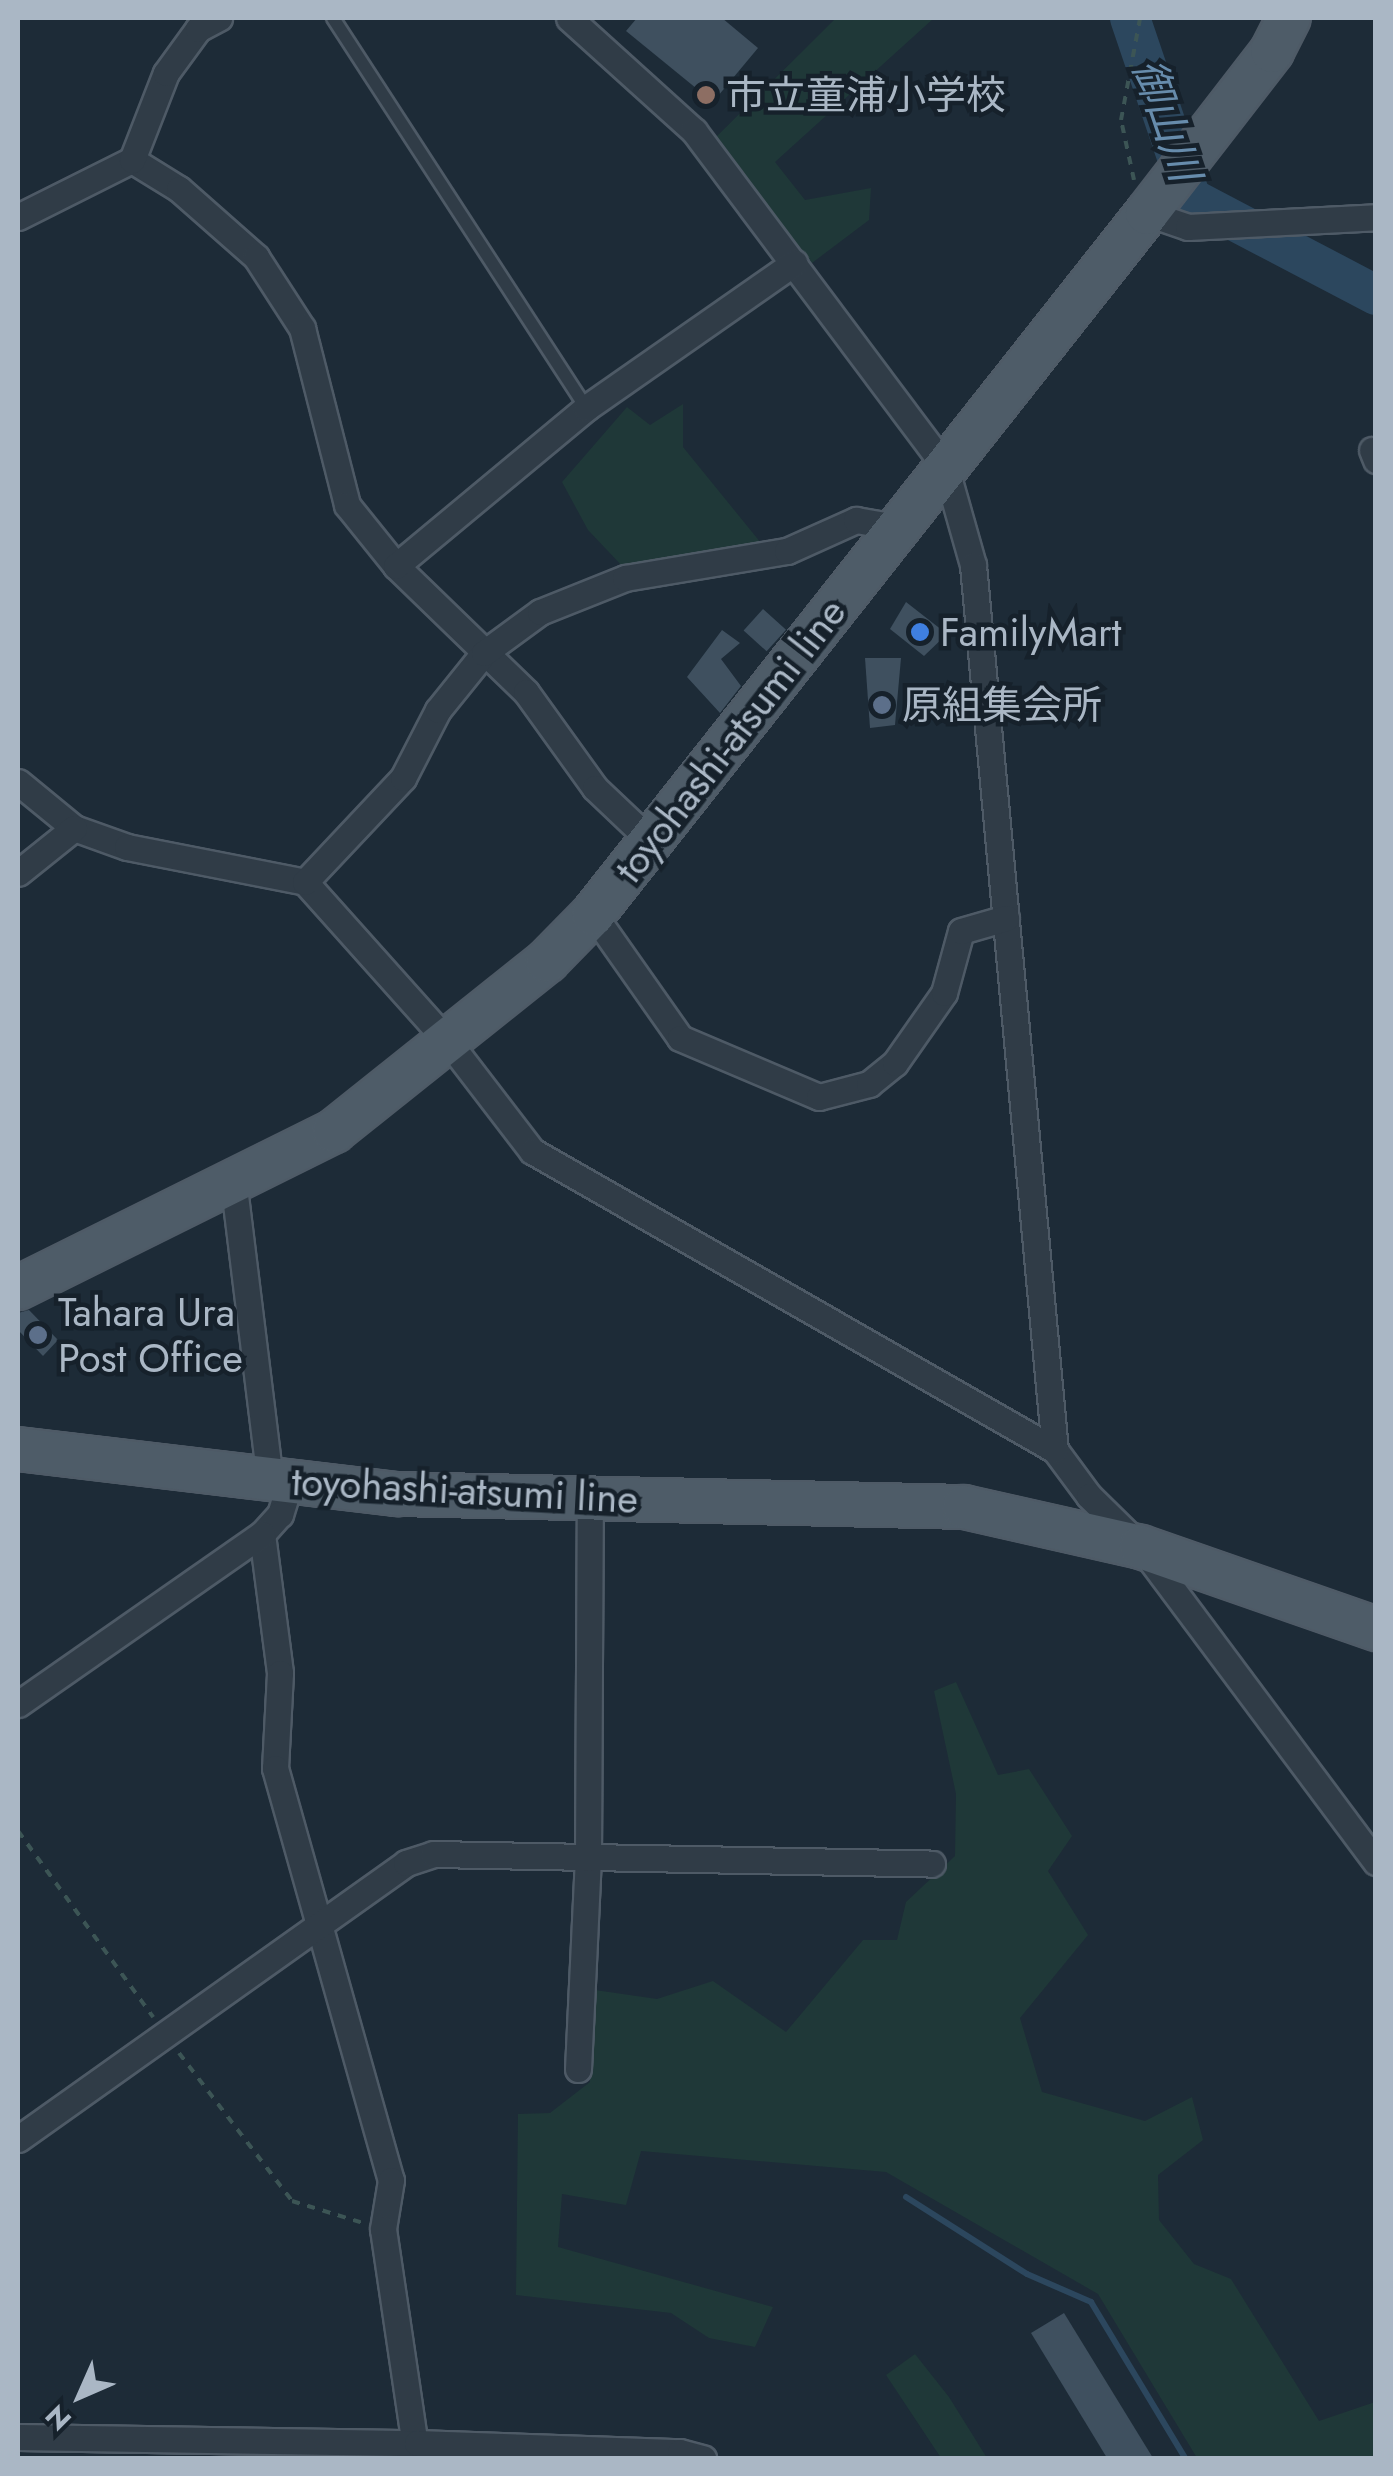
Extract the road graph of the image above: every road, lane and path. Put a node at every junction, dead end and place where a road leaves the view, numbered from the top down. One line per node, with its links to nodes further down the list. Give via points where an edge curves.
1 (219, 18): 6 (street, via 198,29 166,72)
2 (334, 18): 11 (lane)
3 (568, 18): 10 (street, via 694,130)
4 (1140, 18): 7 (path, via 1121,120 1134,181)
5 (1289, 18): 7 (main road, toyohashi-atsumi line, via 1272,51)
6 (132, 160): 9 (street); 14 (street, via 179,189 256,258 302,328 348,506)
7 (1151, 208): 8 (street, via 1188,227); 12 (main road, toyohashi-atsumi line)
8 (1376, 216)
9 (18, 217)
10 (794, 263): 11 (street); 12 (street)
11 (586, 408): 14 (street)
12 (945, 466): 13 (main road, toyohashi-atsumi line); 22 (street, via 973,564)
13 (896, 527): 15 (street, via 856,520 786,551 624,578 540,612); 18 (main road, toyohashi-atsumi line)
14 (396, 566): 15 (street)
15 (484, 653): 18 (street, via 526,692 595,788); 20 (street, via 438,710 402,778)
16 (18, 782): 17 (street)
17 (74, 828): 19 (street); 20 (street, via 127,847)
18 (652, 842): 21 (main road, toyohashi-atsumi line)
19 (18, 872)
20 (305, 882): 23 (street)
21 (594, 914): 22 (street, via 680,1038 819,1097 869,1084 895,1062 944,993 961,931); 23 (main road, toyohashi-atsumi line)
22 (1006, 918): 27 (street)
23 (450, 1044): 24 (main road, toyohashi-atsumi line, via 334,1130); 27 (street, via 532,1151)
24 (234, 1179): 25 (main road, toyohashi-atsumi line); 28 (street)
25 (18, 1288)
26 (18, 1449): 28 (main road, toyohashi-atsumi line)
27 (1056, 1450): 31 (street, via 1089,1496)
28 (280, 1481): 29 (main road, toyohashi-atsumi line, via 397,1494); 30 (street, via 280,1514)
29 (590, 1498): 31 (main road, toyohashi-atsumi line, via 964,1507); 35 (street)
30 (262, 1534): 33 (street); 38 (street, via 280,1674 275,1768)
31 (1141, 1548): 32 (main road, toyohashi-atsumi line); 36 (street)
32 (1376, 1629)
33 (18, 1704)
34 (18, 1830): 39 (path)
35 (588, 1858): 37 (street); 38 (street, via 433,1854 406,1864); 40 (street)
36 (1376, 1862)
37 (932, 1864)
38 (316, 1926): 39 (street); 42 (street, via 391,2180)
39 (164, 2033): 41 (street); 42 (path, via 292,2202)
40 (578, 2069)
41 (18, 2138)
42 (384, 2229): 44 (street)
43 (18, 2437): 44 (street)
44 (417, 2451): 45 (street, via 680,2452)
45 (703, 2458)

